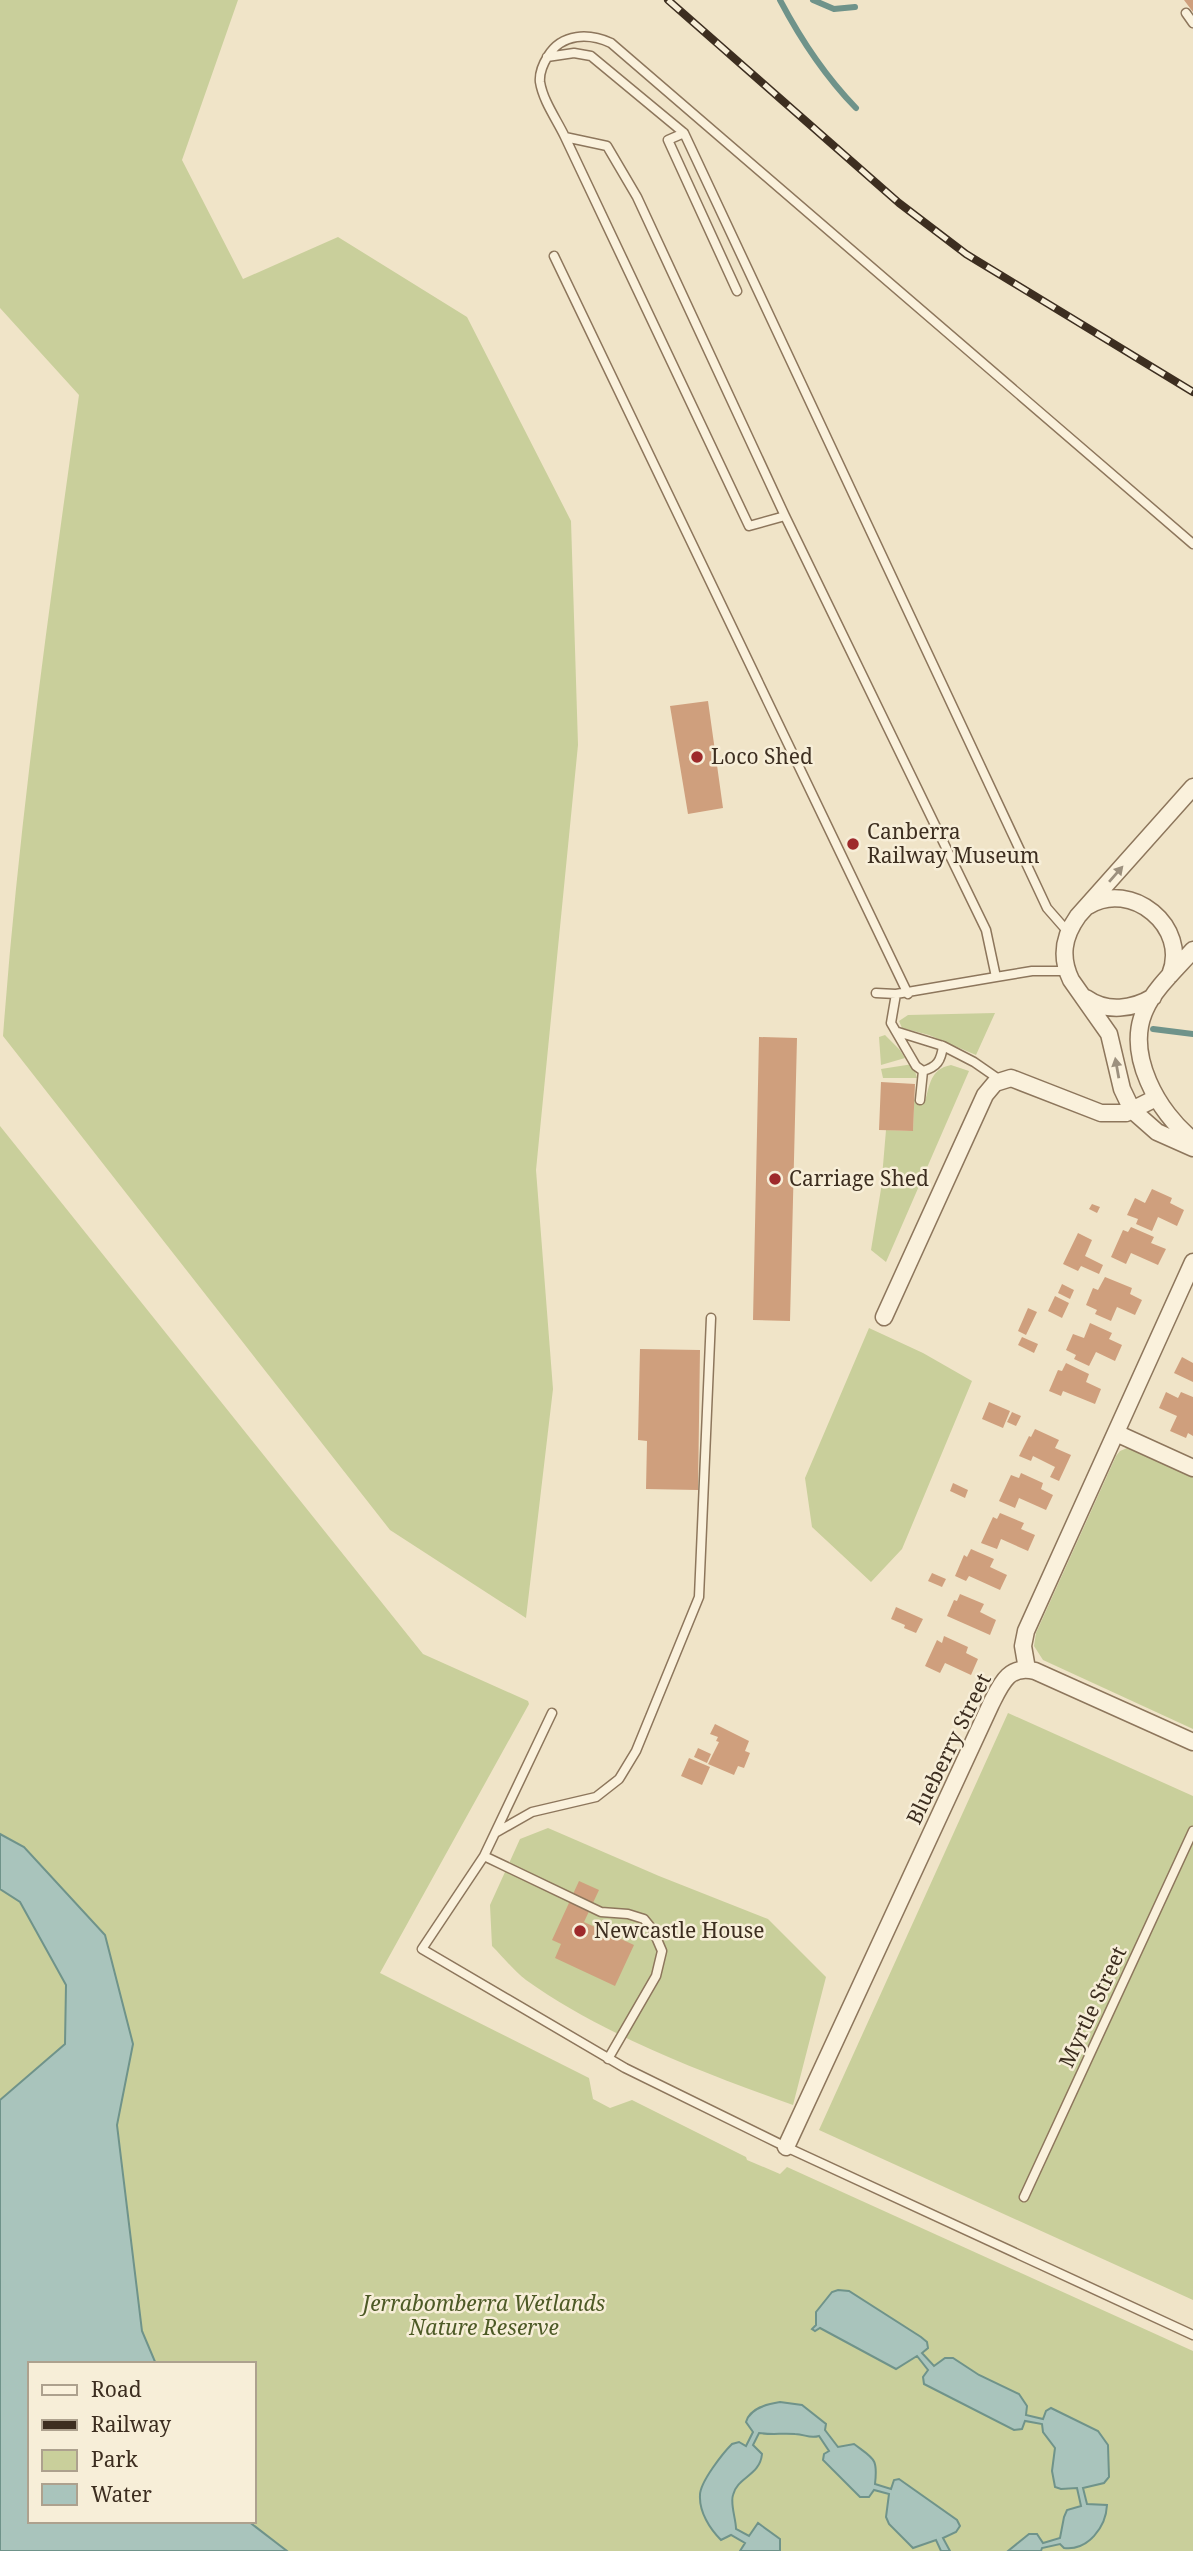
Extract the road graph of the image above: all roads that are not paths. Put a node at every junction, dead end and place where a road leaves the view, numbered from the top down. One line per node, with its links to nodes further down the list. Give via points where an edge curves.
1 (1186, 13): 2 (lane)
2 (1193, 23)
3 (547, 57): 4 (lane, via 591,56); 5 (lane, via 541,85); 9 (lane, via 556,45 574,37 591,36 611,43)
4 (684, 133): 7 (lane, via 668,140); 12 (lane, via 1047,908)
5 (565, 137): 8 (lane, via 607,146 623,172); 8 (lane, via 749,526)
6 (554, 256): 20 (lane)
7 (737, 291)
8 (785, 516): 15 (lane, via 986,930)
9 (1193, 544)
10 (1193, 787): 11 (street, one-way to 10)
11 (1083, 910): 12 (street); 16 (street, via 1116,899 1150,909 1166,928 1172,945 1173,962)
12 (1068, 932): 14 (street)
13 (1193, 950): 16 (street)
14 (1067, 971): 15 (lane); 17 (street)
15 (996, 977): 20 (lane)
16 (1166, 981): 21 (street)
17 (1079, 991): 21 (street, via 1093,1003 1115,1008); 28 (street, one-way to 17, via 1122,1089 1110,1034)
18 (876, 993): 19 (lane)
19 (896, 994): 20 (lane); 22 (lane, via 891,1023)
20 (908, 994)
21 (1153, 997): 26 (street, via 1143,1015 1140,1035 1143,1066)
22 (898, 1032): 23 (lane); 24 (lane)
23 (943, 1046): 24 (lane, via 934,1068); 25 (lane)
24 (923, 1071): 27 (lane)
25 (1000, 1080): 28 (street, via 1017,1079 1092,1111); 32 (street, via 988,1090)
26 (1156, 1098): 28 (street); 29 (street)
27 (920, 1100)
28 (1132, 1110): 30 (street, via 1157,1132)
29 (1193, 1140)
30 (1193, 1148)
31 (1193, 1262): 34 (street)
32 (884, 1317)
33 (711, 1318): 40 (lane, via 699,1597 636,1751 619,1779 596,1797 532,1812)
34 (1116, 1433): 35 (street); 36 (street, via 1024,1635)
35 (1193, 1468)
36 (1027, 1669): 38 (street); 43 (street, Blueberry Street, via 1013,1672 1001,1684)
37 (552, 1713): 40 (lane)
38 (1193, 1742)
39 (1193, 1831): 44 (lane, Myrtle Street)
40 (495, 1833): 41 (lane)
41 (484, 1856): 42 (lane, via 422,1950); 42 (lane, via 601,1912 644,1919 653,1930 662,1951 656,1976)
42 (608, 2059): 43 (lane)
43 (786, 2147): 45 (lane)
44 (1024, 2197)
45 (1193, 2335)

